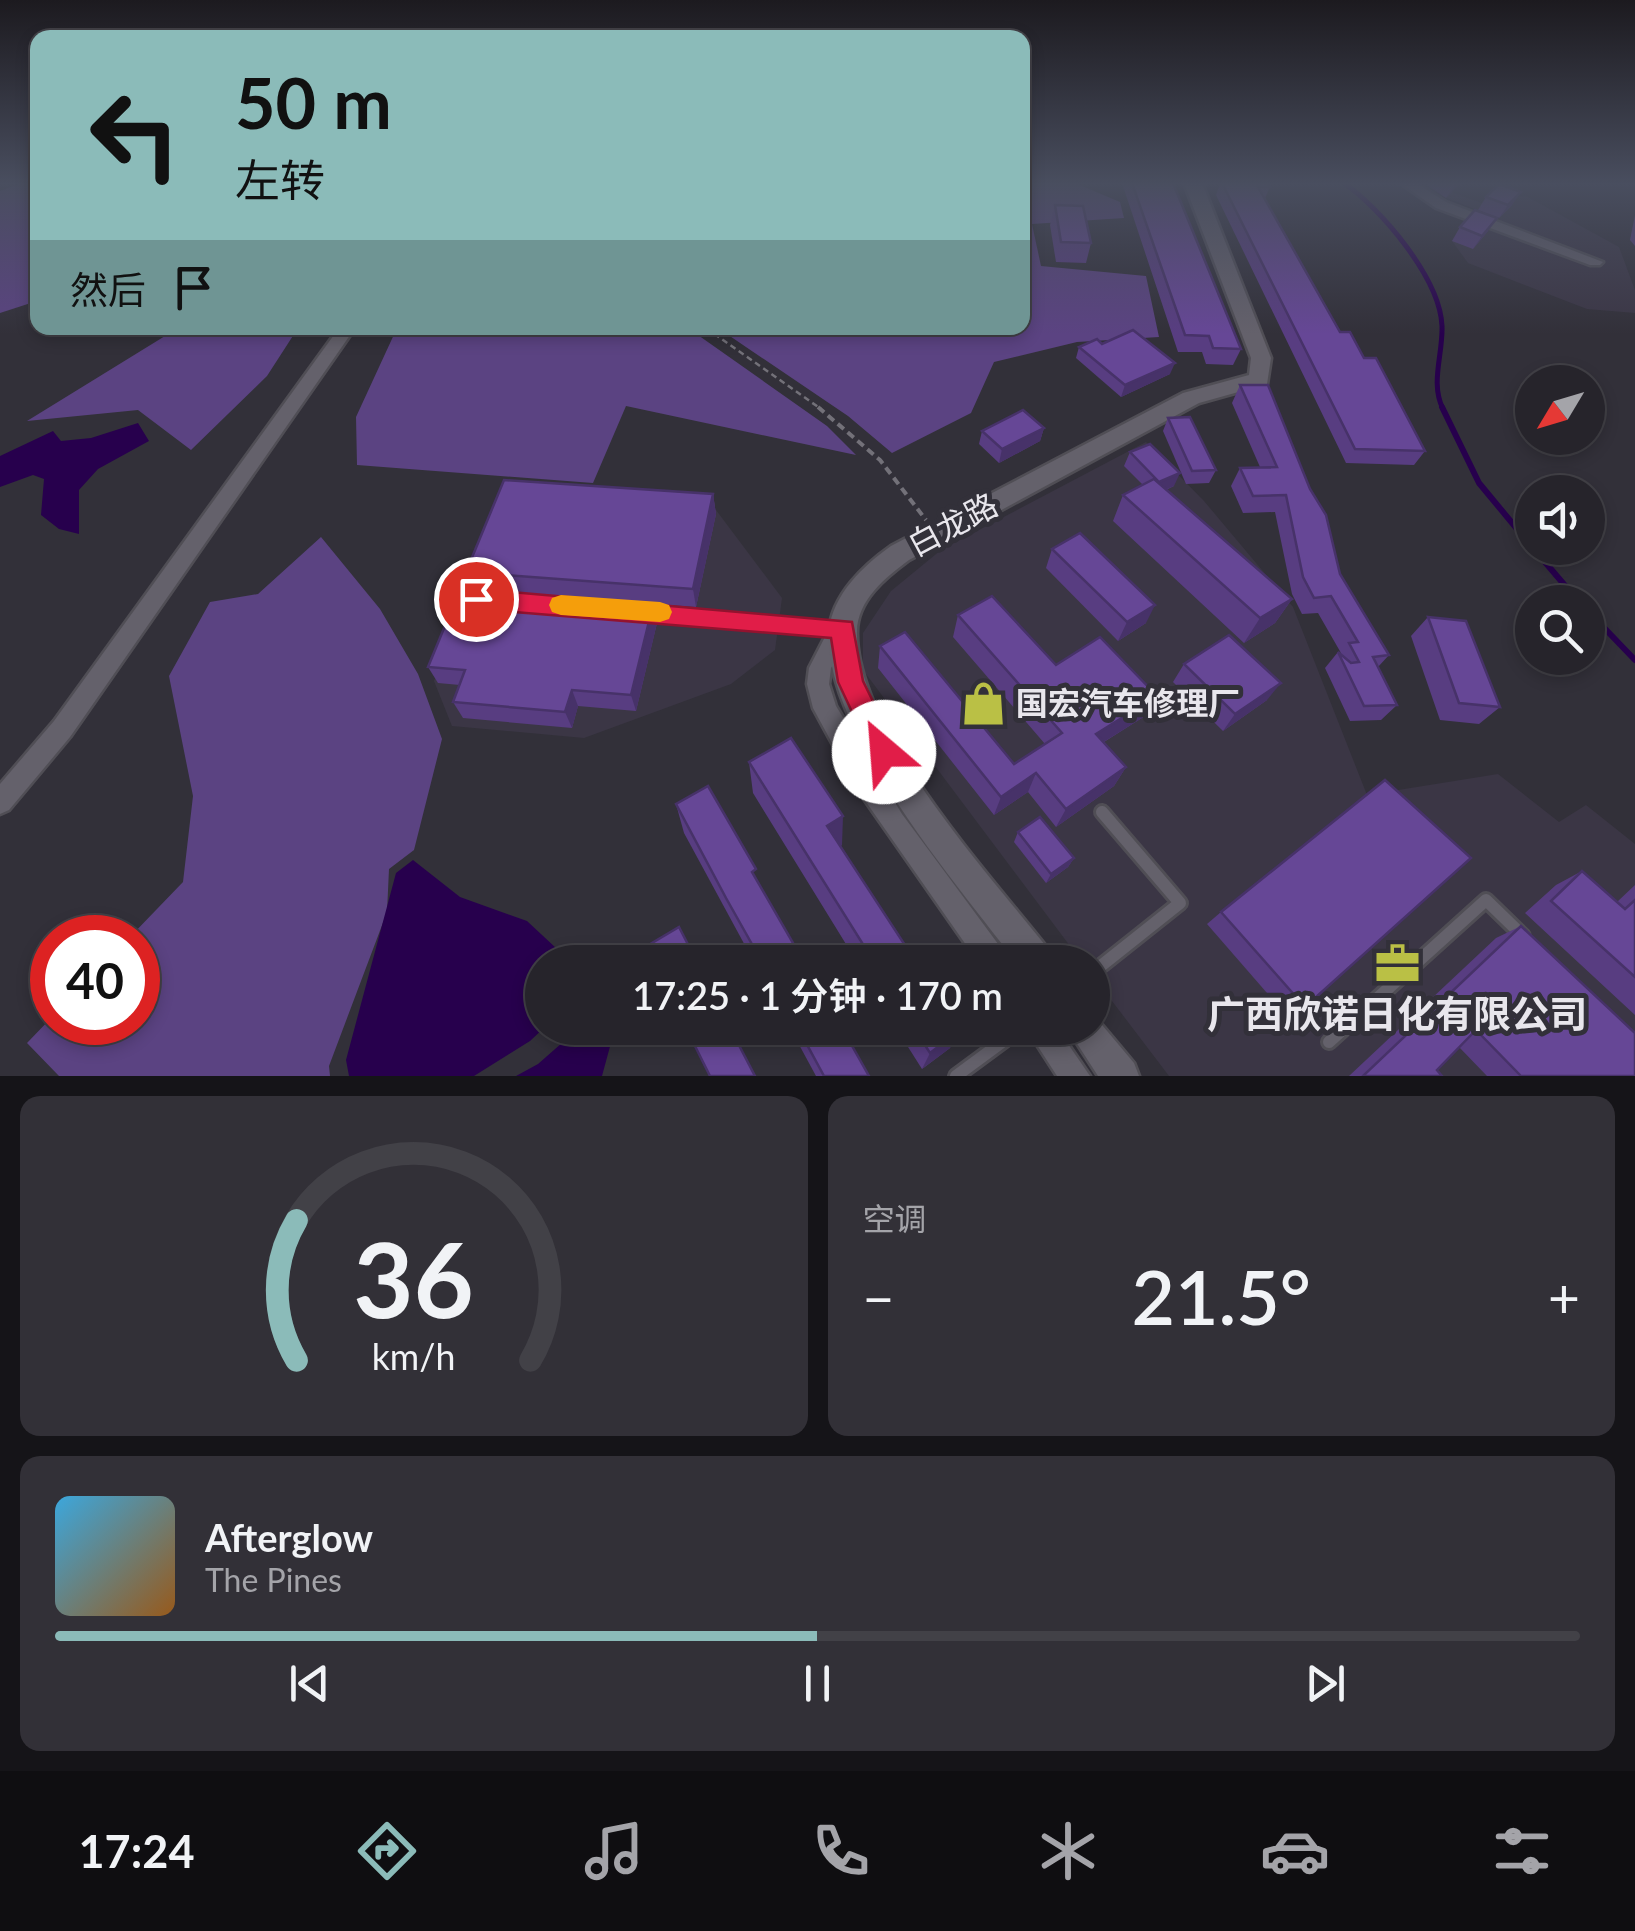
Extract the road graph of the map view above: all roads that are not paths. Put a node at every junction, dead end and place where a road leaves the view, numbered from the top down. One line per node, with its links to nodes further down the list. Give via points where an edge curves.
1 (1213, 233): 6 (street, 白龙路, via 1261,358 1259,380 1191,398 900,552 853,600)
2 (1518, 233): 3 (street)
3 (1596, 262)
4 (341, 335): 7 (street, via 62,729)
5 (628, 610): 6 (lane)
6 (843, 629): 9 (street, via 824,654 818,686 835,726); 10 (street, via 850,682 884,752)
7 (0, 802)
8 (1102, 812): 12 (lane, via 1180,902)
9 (982, 945)
10 (1025, 945)
11 (1540, 952): 13 (lane, via 1486,900)
12 (1110, 958)
13 (1328, 1042)
14 (998, 1045): 17 (lane)
15 (1052, 1045): 18 (street)
16 (1098, 1045): 19 (street)
17 (956, 1076)
18 (1075, 1076)
19 (1121, 1076)

